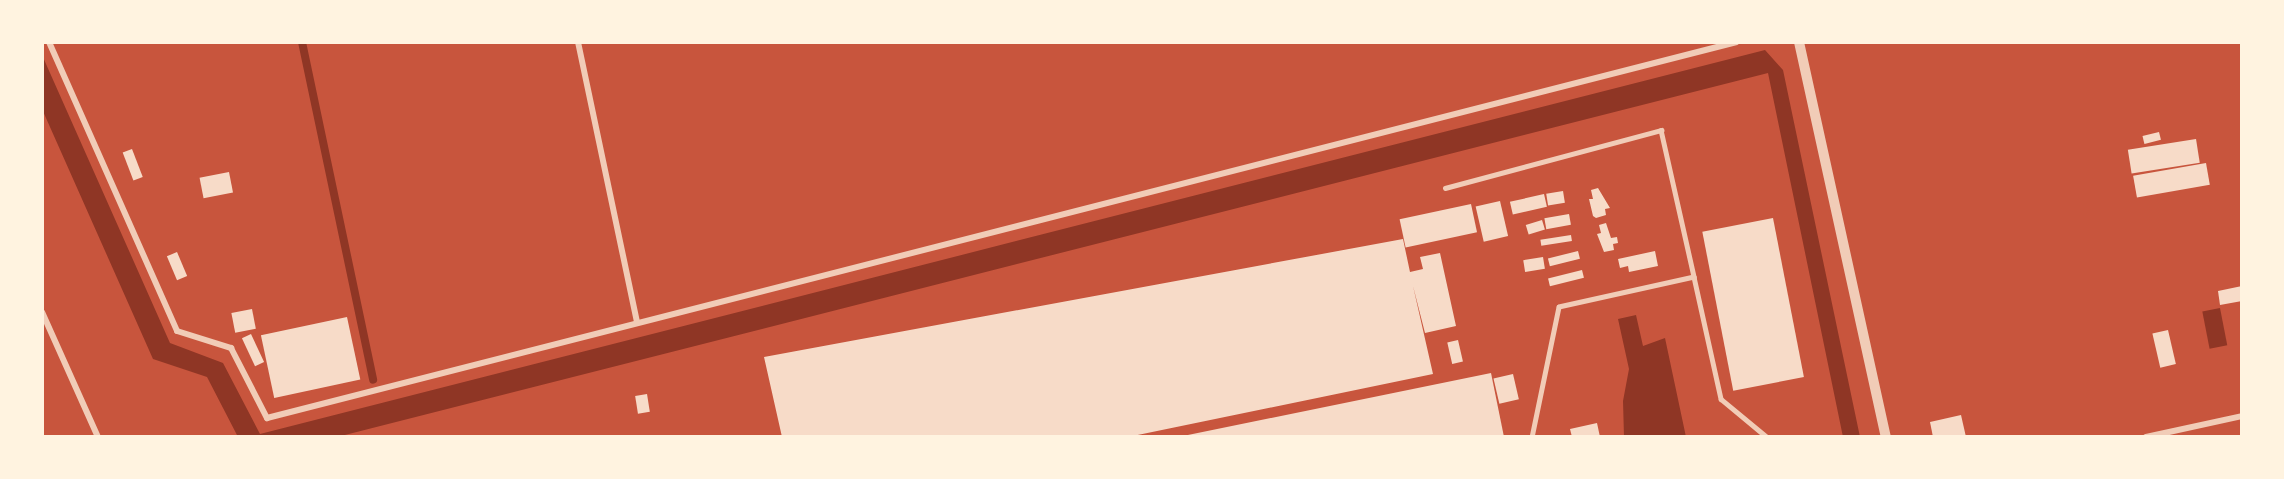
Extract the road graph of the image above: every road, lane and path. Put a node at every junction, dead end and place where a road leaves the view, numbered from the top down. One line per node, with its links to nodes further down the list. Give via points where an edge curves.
1 (49, 42): 8 (street, via 177,331 231,348 267,418)
2 (578, 42): 8 (street)
3 (1737, 42): 8 (street)
4 (1799, 42): 13 (street)
5 (1445, 188): 6 (lane, via 1661,130)
6 (1694, 277): 11 (lane, via 1559,307); 12 (lane, via 1721,399)
7 (42, 312): 10 (street)
8 (637, 322)
9 (2242, 416): 14 (street)
10 (98, 437)
11 (1532, 437)
12 (1767, 437)
13 (1886, 437)
14 (2146, 437)

